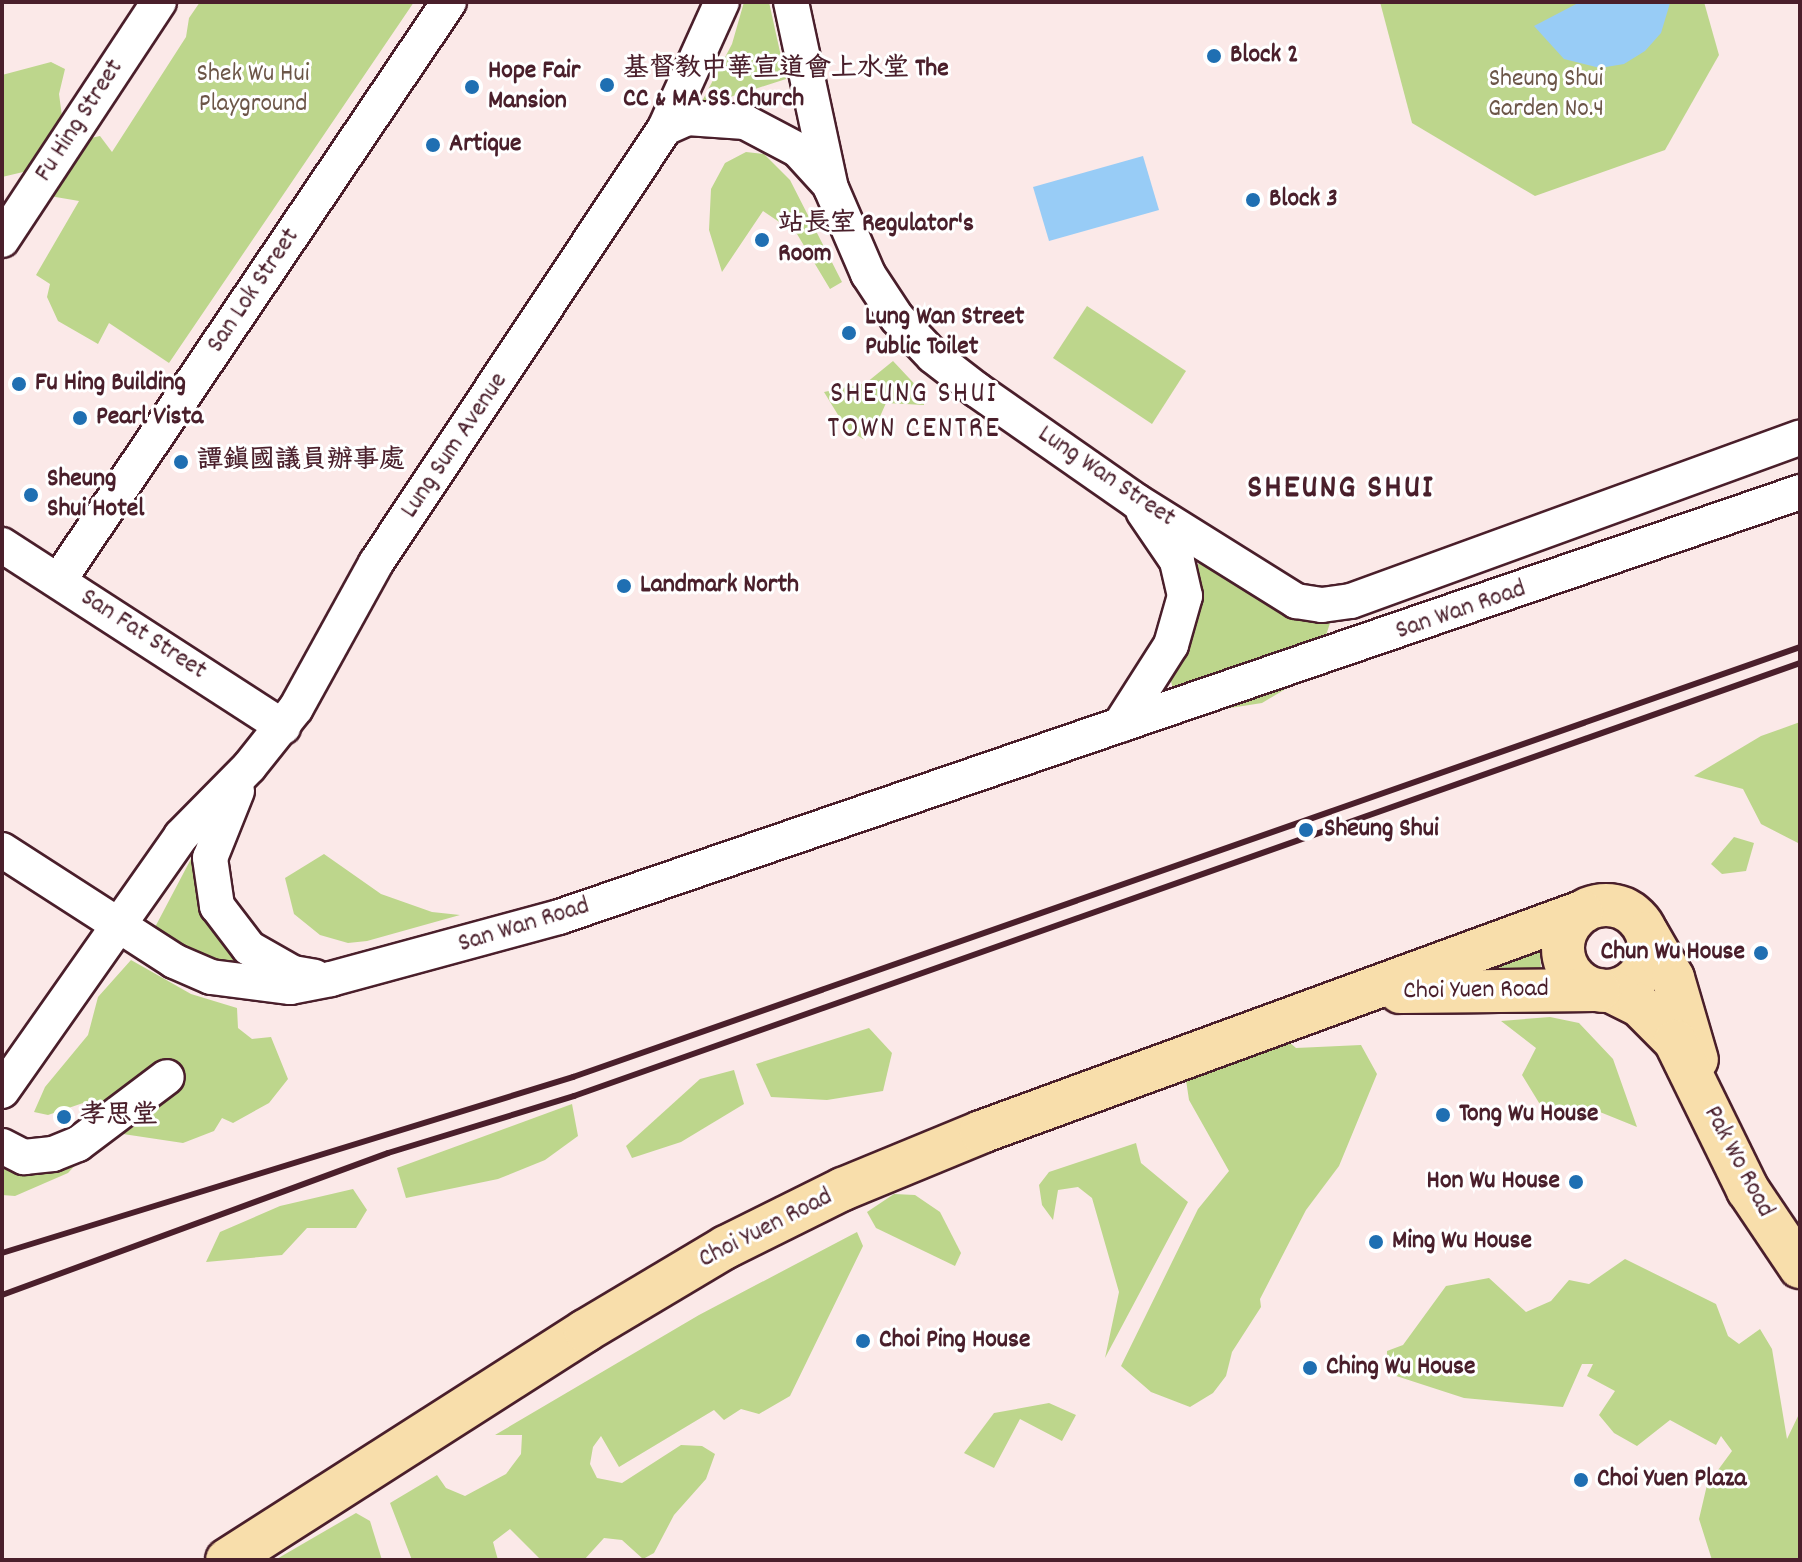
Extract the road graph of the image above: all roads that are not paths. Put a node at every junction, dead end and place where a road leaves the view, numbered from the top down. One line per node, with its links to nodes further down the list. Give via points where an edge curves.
1 (159, 2): 7 (street, Fu Hing Street)
2 (449, 2): 12 (street, San Lok Street)
3 (722, 2): 5 (street, Lung Sum Avenue)
4 (791, 2): 6 (street, Lung Wan Street)
5 (665, 128): 6 (street, via 687,118 745,122 798,150); 15 (street, Lung Sum Avenue, via 376,563)
6 (831, 188): 10 (street, Lung Wan Street, via 868,274 897,318 933,356)
7 (2, 240)
8 (1800, 438): 13 (street, San Wan Road)
9 (1800, 492): 14 (street, San Wan Road)
10 (1136, 501): 13 (street, Lung Wan Street, via 1296,601 1322,605); 14 (street, via 1177,561 1185,596 1171,645)
11 (2, 545): 12 (street, San Fat Street)
12 (59, 580): 15 (street, San Fat Street)
13 (1378, 591)
14 (1120, 725): 21 (street, San Wan Road, via 515,931)
15 (283, 727): 16 (street, Lung Sum Avenue)
16 (249, 767): 19 (street, Lung Sum Avenue, via 181,836); 21 (street, Lung Sum Avenue, via 214,840 210,875 217,906 236,935 269,961 293,973)
17 (2, 850): 19 (street, San Wan Road)
18 (1582, 912): 20 (main road, via 1602,905 1625,908); 22 (main road, via 1567,930 1566,963 1579,981); 23 (main road, Choi Yuen Road)
19 (118, 926): 21 (street, San Wan Road, via 211,977 290,987); 25 (street)
20 (1647, 933): 22 (main road, via 1645,965 1631,982); 26 (main road, Pak Wo Road, via 1685,1008)
21 (331, 979)
22 (1605, 990): 23 (main road, Choi Yuen Road, via 1457,989); 26 (main road, Pak Wo Road, via 1639,1005 1665,1027)
23 (1353, 997): 29 (main road, Choi Yuen Road, via 964,1139 843,1189 726,1247)
24 (167, 1077): 27 (street, via 78,1144 24,1157)
25 (8, 1079)
26 (1703, 1096): 28 (main road, Pak Wo Road, via 1748,1190)
27 (2, 1146)
28 (1800, 1267)
29 (227, 1560)

